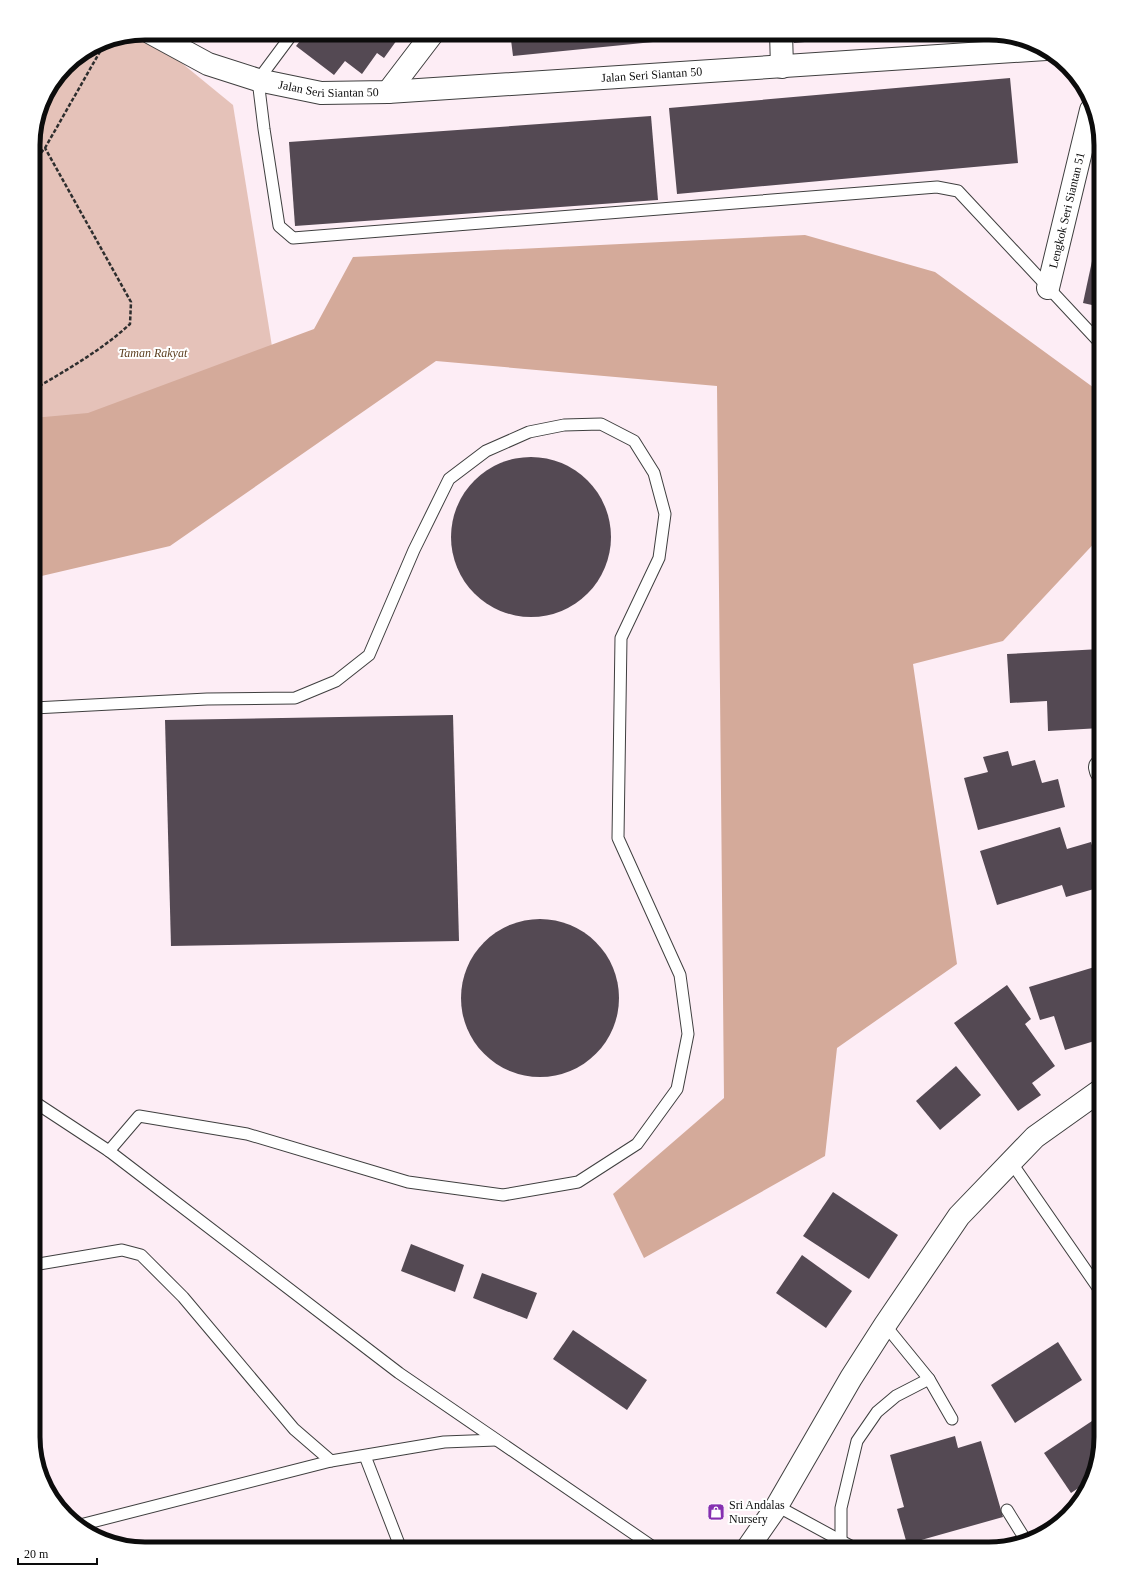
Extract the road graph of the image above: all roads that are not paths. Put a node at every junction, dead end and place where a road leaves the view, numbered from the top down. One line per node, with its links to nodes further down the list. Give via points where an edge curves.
1 (164, 40): 7 (street, Jalan Seri Siantan 50, via 208,64)
2 (289, 40): 7 (lane)
3 (428, 40): 8 (street)
4 (781, 40): 6 (street)
5 (1032, 50): 6 (street, Jalan Seri Siantan 50)
6 (782, 67): 8 (street, Jalan Seri Siantan 50)
7 (258, 80): 8 (street, Jalan Seri Siantan 50, via 321,93); 10 (lane, via 279,226 293,238 937,187 958,191)
8 (388, 92)
9 (1089, 116): 10 (street, Lengkok Seri Siantan 51)
10 (1048, 288): 11 (lane)
11 (1094, 337)
12 (40, 708): 15 (lane, via 207,698 295,698 336,681 369,655 448,479 486,451 529,432 564,425 601,424 634,441 654,473 664,514 659,558 621,638 618,838 680,975 688,1034 677,1089 637,1144 578,1182 503,1195 408,1182 247,1134 139,1116)
13 (1094, 1095): 16 (street, via 1035,1137)
14 (40, 1106): 15 (lane)
15 (109, 1151): 22 (lane, via 399,1373)
16 (1011, 1162): 18 (lane); 19 (street, via 959,1216)
17 (40, 1264): 24 (lane, via 122,1250 141,1255 183,1297 294,1430)
18 (1094, 1282)
19 (885, 1324): 20 (lane); 25 (street)
20 (929, 1379): 21 (lane); 29 (lane, via 896,1396 877,1412 857,1441 841,1508)
21 (952, 1419)
22 (496, 1440): 23 (lane, via 444,1442); 31 (lane)
23 (365, 1456): 24 (lane); 30 (lane)
24 (331, 1461): 27 (lane)
25 (777, 1506): 29 (lane); 32 (street)
26 (1007, 1510): 28 (lane)
27 (86, 1523)
28 (1023, 1536)
29 (841, 1540): 33 (lane)
30 (397, 1542)
31 (646, 1542)
32 (751, 1542)
33 (844, 1542)

